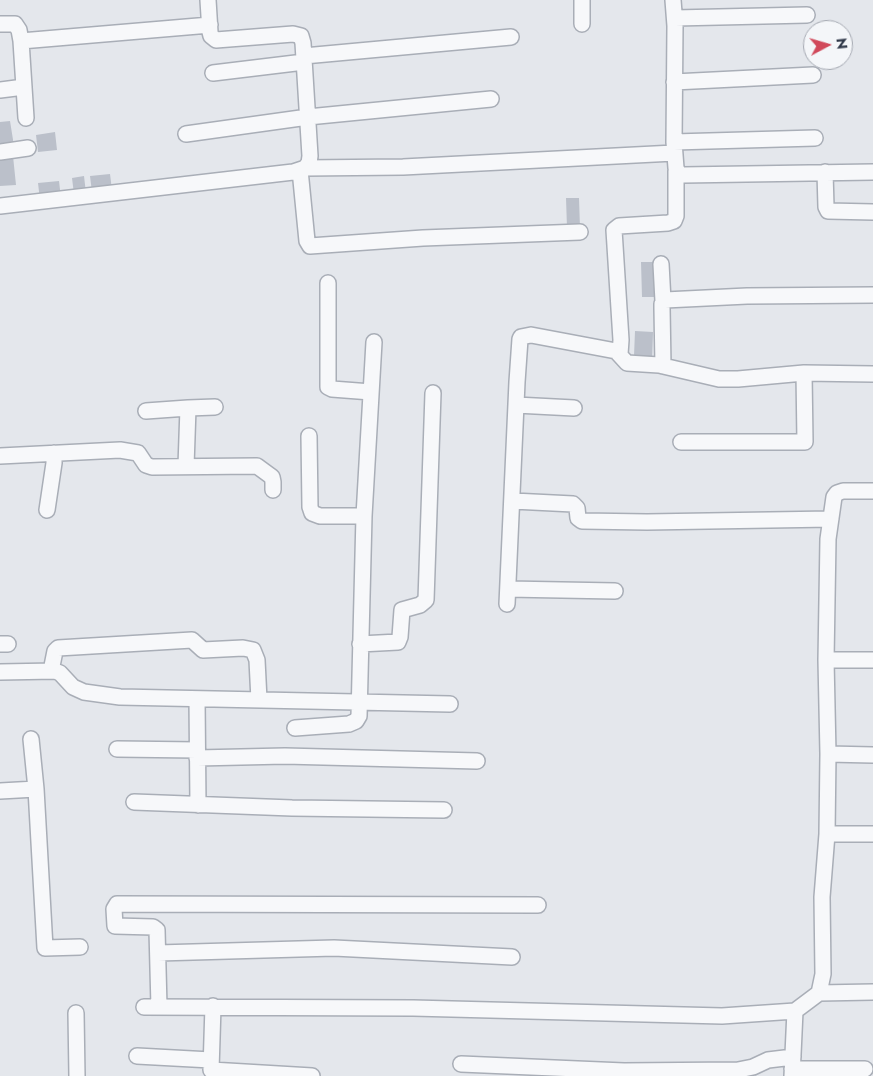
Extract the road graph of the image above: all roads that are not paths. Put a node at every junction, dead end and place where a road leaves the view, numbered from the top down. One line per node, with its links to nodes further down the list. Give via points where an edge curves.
1 (208, 0): 8 (street)
2 (582, 0): 7 (street)
3 (673, 0): 5 (street)
4 (807, 16): 5 (street)
5 (675, 18): 14 (street)
6 (0, 24): 10 (street, via 18,26)
7 (582, 24)
8 (210, 25): 10 (street); 11 (street, via 211,36 216,40 298,34 302,39)
9 (512, 37): 11 (street)
10 (21, 42): 15 (street)
11 (304, 59): 12 (street); 18 (street)
12 (213, 73)
13 (813, 75): 14 (street)
14 (674, 82): 23 (street)
15 (24, 87): 16 (street); 19 (street)
16 (0, 90)
17 (491, 99): 18 (street)
18 (308, 117): 20 (street); 25 (street, via 310,156 309,163)
19 (26, 118)
20 (186, 134)
21 (814, 138): 23 (street)
22 (28, 148): 24 (street)
23 (674, 148): 25 (street, via 403,167); 26 (street)
24 (0, 152)
25 (302, 169): 29 (street); 31 (street, via 310,246)
26 (676, 170): 27 (street, via 683,175); 37 (street, via 674,221 620,226 614,230 622,340)
27 (825, 172): 28 (street); 30 (street, via 828,211)
28 (873, 172)
29 (0, 206)
30 (873, 212)
31 (580, 232)
32 (661, 264): 35 (street)
33 (328, 283): 41 (street, via 328,387)
34 (873, 296): 35 (street, via 746,296)
35 (663, 302): 38 (street)
36 (374, 342): 41 (street)
37 (620, 354): 38 (street, via 627,363); 43 (street, via 523,335 520,339)
38 (663, 366): 39 (street, via 728,380)
39 (804, 373): 40 (street); 49 (street, via 805,442)
40 (873, 374)
41 (371, 392): 57 (street)
42 (433, 393): 62 (street, via 426,600 402,610 398,642)
43 (516, 405): 46 (street); 55 (street)
44 (215, 407): 45 (street)
45 (188, 408): 47 (street); 52 (street)
46 (574, 408)
47 (146, 411)
48 (309, 436): 57 (street, via 312,513 320,516)
49 (681, 442)
50 (54, 453): 51 (street); 52 (street, via 120,450 138,453 146,465 152,467); 56 (street)
51 (0, 456)
52 (186, 466): 53 (street, via 257,466 272,476)
53 (273, 490)
54 (873, 491): 58 (street, via 837,493)
55 (512, 501): 58 (street, via 573,504 582,521); 59 (street)
56 (47, 510)
57 (364, 516): 62 (street)
58 (831, 519): 63 (street)
59 (508, 589): 60 (street); 61 (street)
60 (615, 591)
61 (507, 604)
62 (360, 644): 69 (street)
63 (826, 660): 64 (street); 75 (street)
64 (873, 660)
65 (51, 671): 66 (street); 67 (street, via 60,673 73,687 95,695); 68 (street, via 58,648 192,640 203,650 252,650 256,660)
66 (0, 672)
67 (197, 699): 68 (street); 74 (street)
68 (259, 700): 69 (street)
69 (359, 702): 70 (street); 71 (street, via 358,719 354,723)
70 (450, 704)
71 (295, 728)
72 (31, 739): 78 (street)
73 (117, 749): 74 (street)
74 (197, 754): 77 (street); 81 (street)
75 (828, 754): 76 (street); 83 (street)
76 (873, 755)
77 (477, 761)
78 (36, 789): 79 (street); 86 (street, via 45,948)
79 (0, 791)
80 (134, 802): 81 (street)
81 (198, 805): 82 (street)
82 (444, 810)
83 (827, 834): 84 (street); 89 (street, via 822,897 823,974)
84 (873, 834)
85 (538, 905): 87 (street, via 116,905 115,926 156,928)
86 (80, 947)
87 (158, 953): 88 (street, via 334,948); 93 (street)
88 (512, 957)
89 (819, 992): 90 (street); 94 (street)
90 (873, 992)
91 (144, 1006): 93 (street)
92 (213, 1006): 93 (street); 94 (street, via 722,1016); 99 (street)
93 (159, 1007)
94 (795, 1011): 98 (street)
95 (76, 1013): 101 (street)
96 (137, 1056): 99 (street)
97 (461, 1064): 98 (street, via 624,1071 738,1070 749,1069 768,1060)
98 (792, 1067): 100 (street)
99 (211, 1069): 102 (street)
100 (865, 1069)
101 (77, 1076)
102 (312, 1076)

